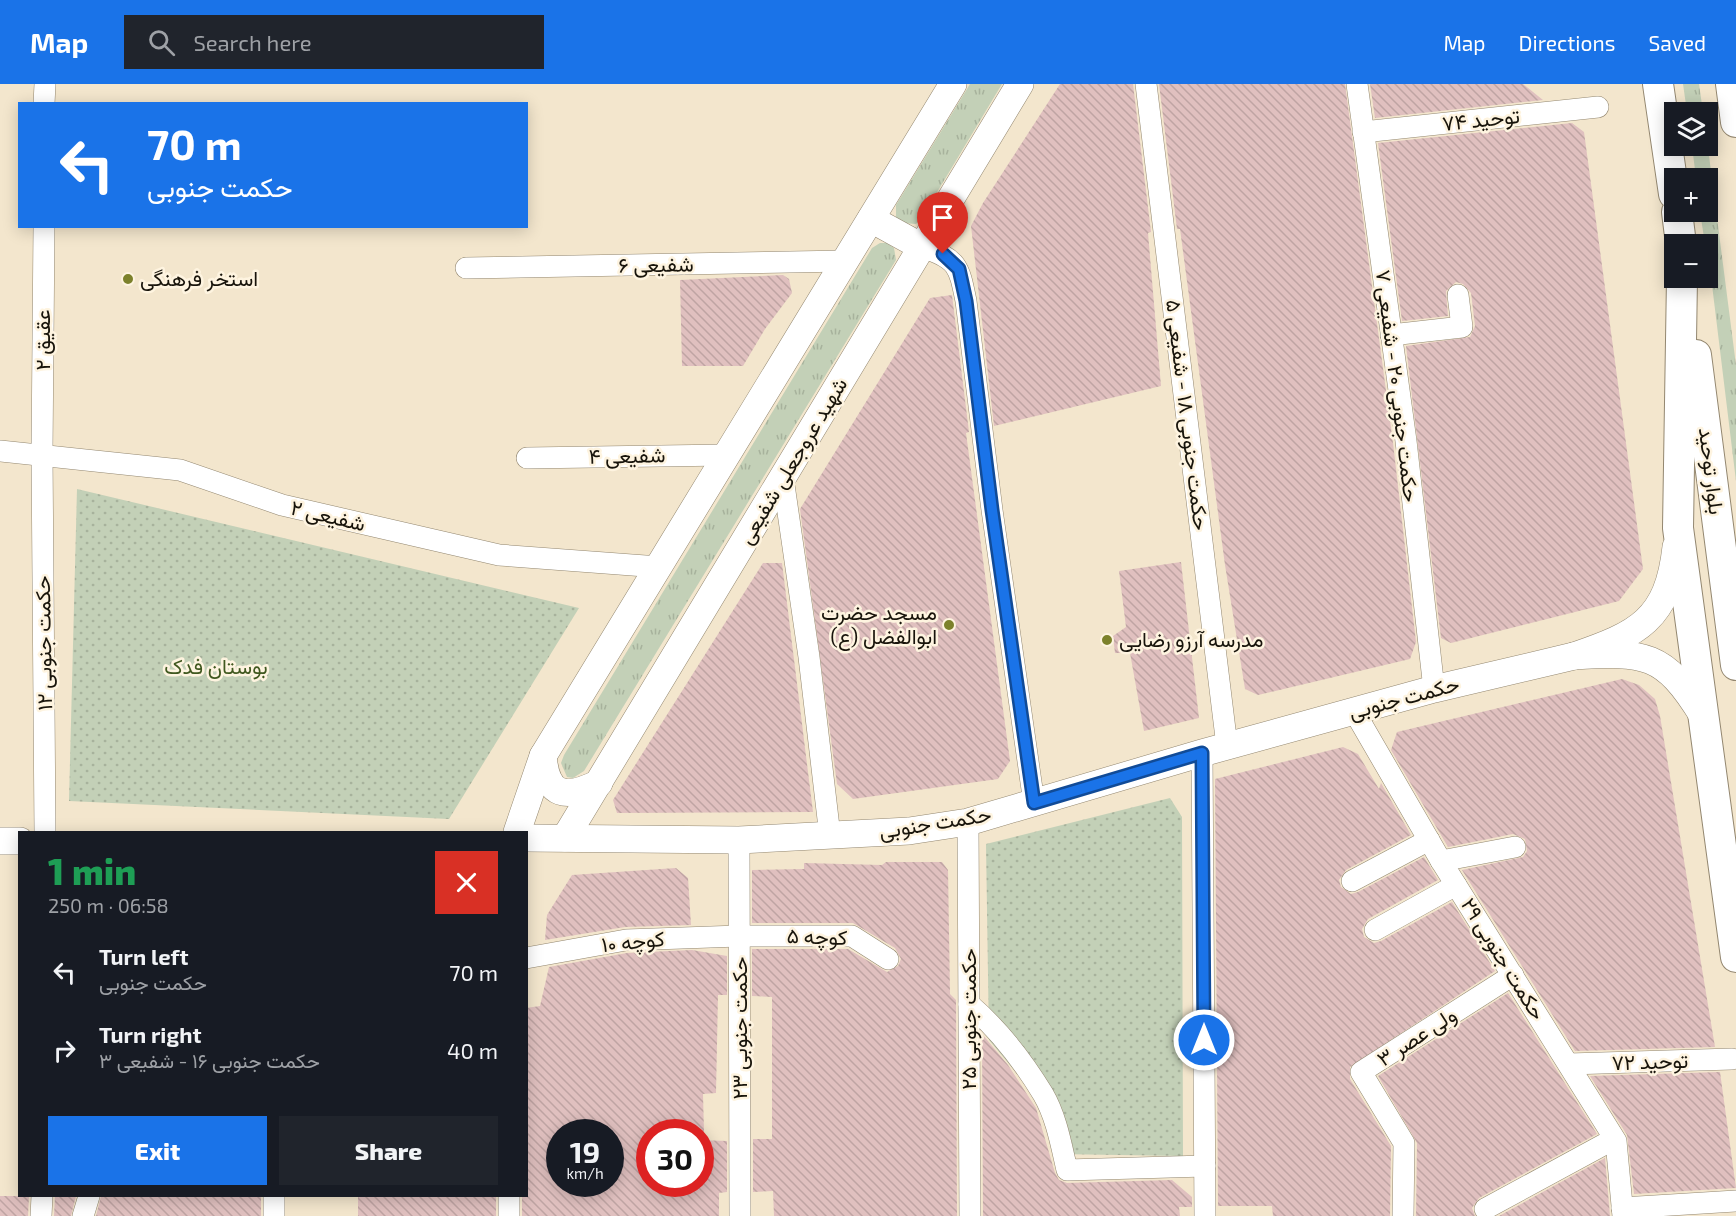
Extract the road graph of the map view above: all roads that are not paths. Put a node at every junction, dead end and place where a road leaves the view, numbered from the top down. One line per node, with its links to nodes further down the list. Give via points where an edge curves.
1 (45, 84): 8 (street)
2 (953, 84): 13 (street)
3 (1020, 84): 15 (street, شهید عروجعلی شفیعی)
4 (1146, 84): 34 (street, حکمت جنوبی ۱۸ - شفیعی ۵)
5 (1357, 84): 11 (street, حکمت جنوبی ۲۰ - شفیعی ۷)
6 (1658, 84): 12 (main road)
7 (1731, 84): 10 (main road)
8 (45, 102)
9 (1598, 107): 11 (street, توحید ۷۴)
10 (1736, 122)
11 (1363, 132): 21 (street, حکمت جنوبی ۲۰ - شفیعی ۷)
12 (1670, 168)
13 (871, 219): 15 (street); 16 (street)
14 (44, 228): 23 (street, عقیق ۲)
15 (922, 247): 26 (street, شهید عروجعلی شفیعی); 37 (street, via 943,254 959,269 966,301)
16 (846, 261): 17 (street, شفیعی ۶); 24 (street)
17 (466, 268)
18 (1684, 288): 27 (main road)
19 (1685, 288): 30 (main road, بلوار توحید)
20 (1458, 295): 21 (street, via 1462,327)
21 (1391, 334): 31 (street, حکمت جنوبی ۲۰ - شفیعی ۷)
22 (0, 451): 23 (street, شفیعی ۲)
23 (42, 454): 28 (street, شفیعی ۲, via 180,470 282,505 499,555); 39 (street, حکمت جنوبی ۱۲)
24 (727, 455): 25 (street, شفیعی ۴); 28 (street)
25 (526, 458)
26 (783, 478): 36 (street, شهید عروجعلی شفیعی); 41 (street)
27 (1678, 528): 29 (street, via 1673,576 1659,606 1638,630); 33 (main road)
28 (659, 567): 35 (street)
29 (1574, 656): 31 (street, حکمت جنوبی); 33 (street, via 1642,655 1665,667 1686,688)
30 (1736, 665)
31 (1434, 689): 32 (street, حکمت جنوبی)
32 (1354, 711): 34 (street, حکمت جنوبی); 45 (street, حکمت جنوبی ۲۹)
33 (1703, 716): 54 (main road)
34 (1215, 749): 37 (street, حکمت جنوبی); 62 (street, حکمت جنوبی ۱۸ - شفیعی ۵)
35 (543, 756): 36 (street, via 553,788 564,794); 40 (street)
36 (599, 783): 43 (street, شهید عروجعلی شفیعی)
37 (1034, 803): 38 (street, حکمت جنوبی)
38 (968, 822): 41 (street, حکمت جنوبی); 58 (street, حکمت جنوبی ۲۵)
39 (45, 831)
40 (516, 831)
41 (830, 836): 44 (street, حکمت جنوبی)
42 (528, 838): 43 (street, حکمت جنوبی)
43 (565, 838): 44 (street, حکمت جنوبی)
44 (739, 840): 53 (street, حکمت جنوبی ۲۳)
45 (1429, 840): 49 (street, حکمت جنوبی ۲۹); 50 (street)
46 (0, 841): 47 (street)
47 (18, 841)
48 (1515, 847): 49 (street)
49 (1441, 861): 51 (street, حکمت جنوبی ۲۹)
50 (1352, 881)
51 (1456, 885): 52 (street); 57 (street, حکمت جنوبی ۲۹)
52 (1375, 930)
53 (740, 936): 55 (street, کوچه ۱۰, via 626,940); 56 (street, کوچه ۵, via 852,936); 74 (street, حکمت جنوبی ۲۳)
54 (1736, 957)
55 (528, 958)
56 (888, 959)
57 (1513, 975): 60 (street, حکمت جنوبی ۲۹); 77 (street, ولی عصر ۳, via 1361,1072 1404,1143)
58 (969, 1004): 62 (street, via 992,1024 1043,1095 1056,1127 1066,1170); 75 (street, حکمت جنوبی ۲۵)
59 (1732, 1059): 60 (street, توحید ۷۲)
60 (1569, 1064): 61 (street, حکمت جنوبی ۲۹)
61 (1614, 1139): 68 (street); 69 (street, حکمت جنوبی ۲۹)
62 (1205, 1166): 76 (street, حکمت جنوبی ۱۸ - شفیعی ۵)
63 (42, 1197): 70 (street)
64 (89, 1197): 71 (street)
65 (274, 1197): 72 (street)
66 (509, 1197): 73 (street)
67 (1736, 1200): 69 (street)
68 (1485, 1209)
69 (1623, 1212)
70 (41, 1216)
71 (83, 1216)
72 (274, 1216)
73 (509, 1216)
74 (740, 1216)
75 (970, 1216)
76 (1205, 1216)
77 (1403, 1216)

